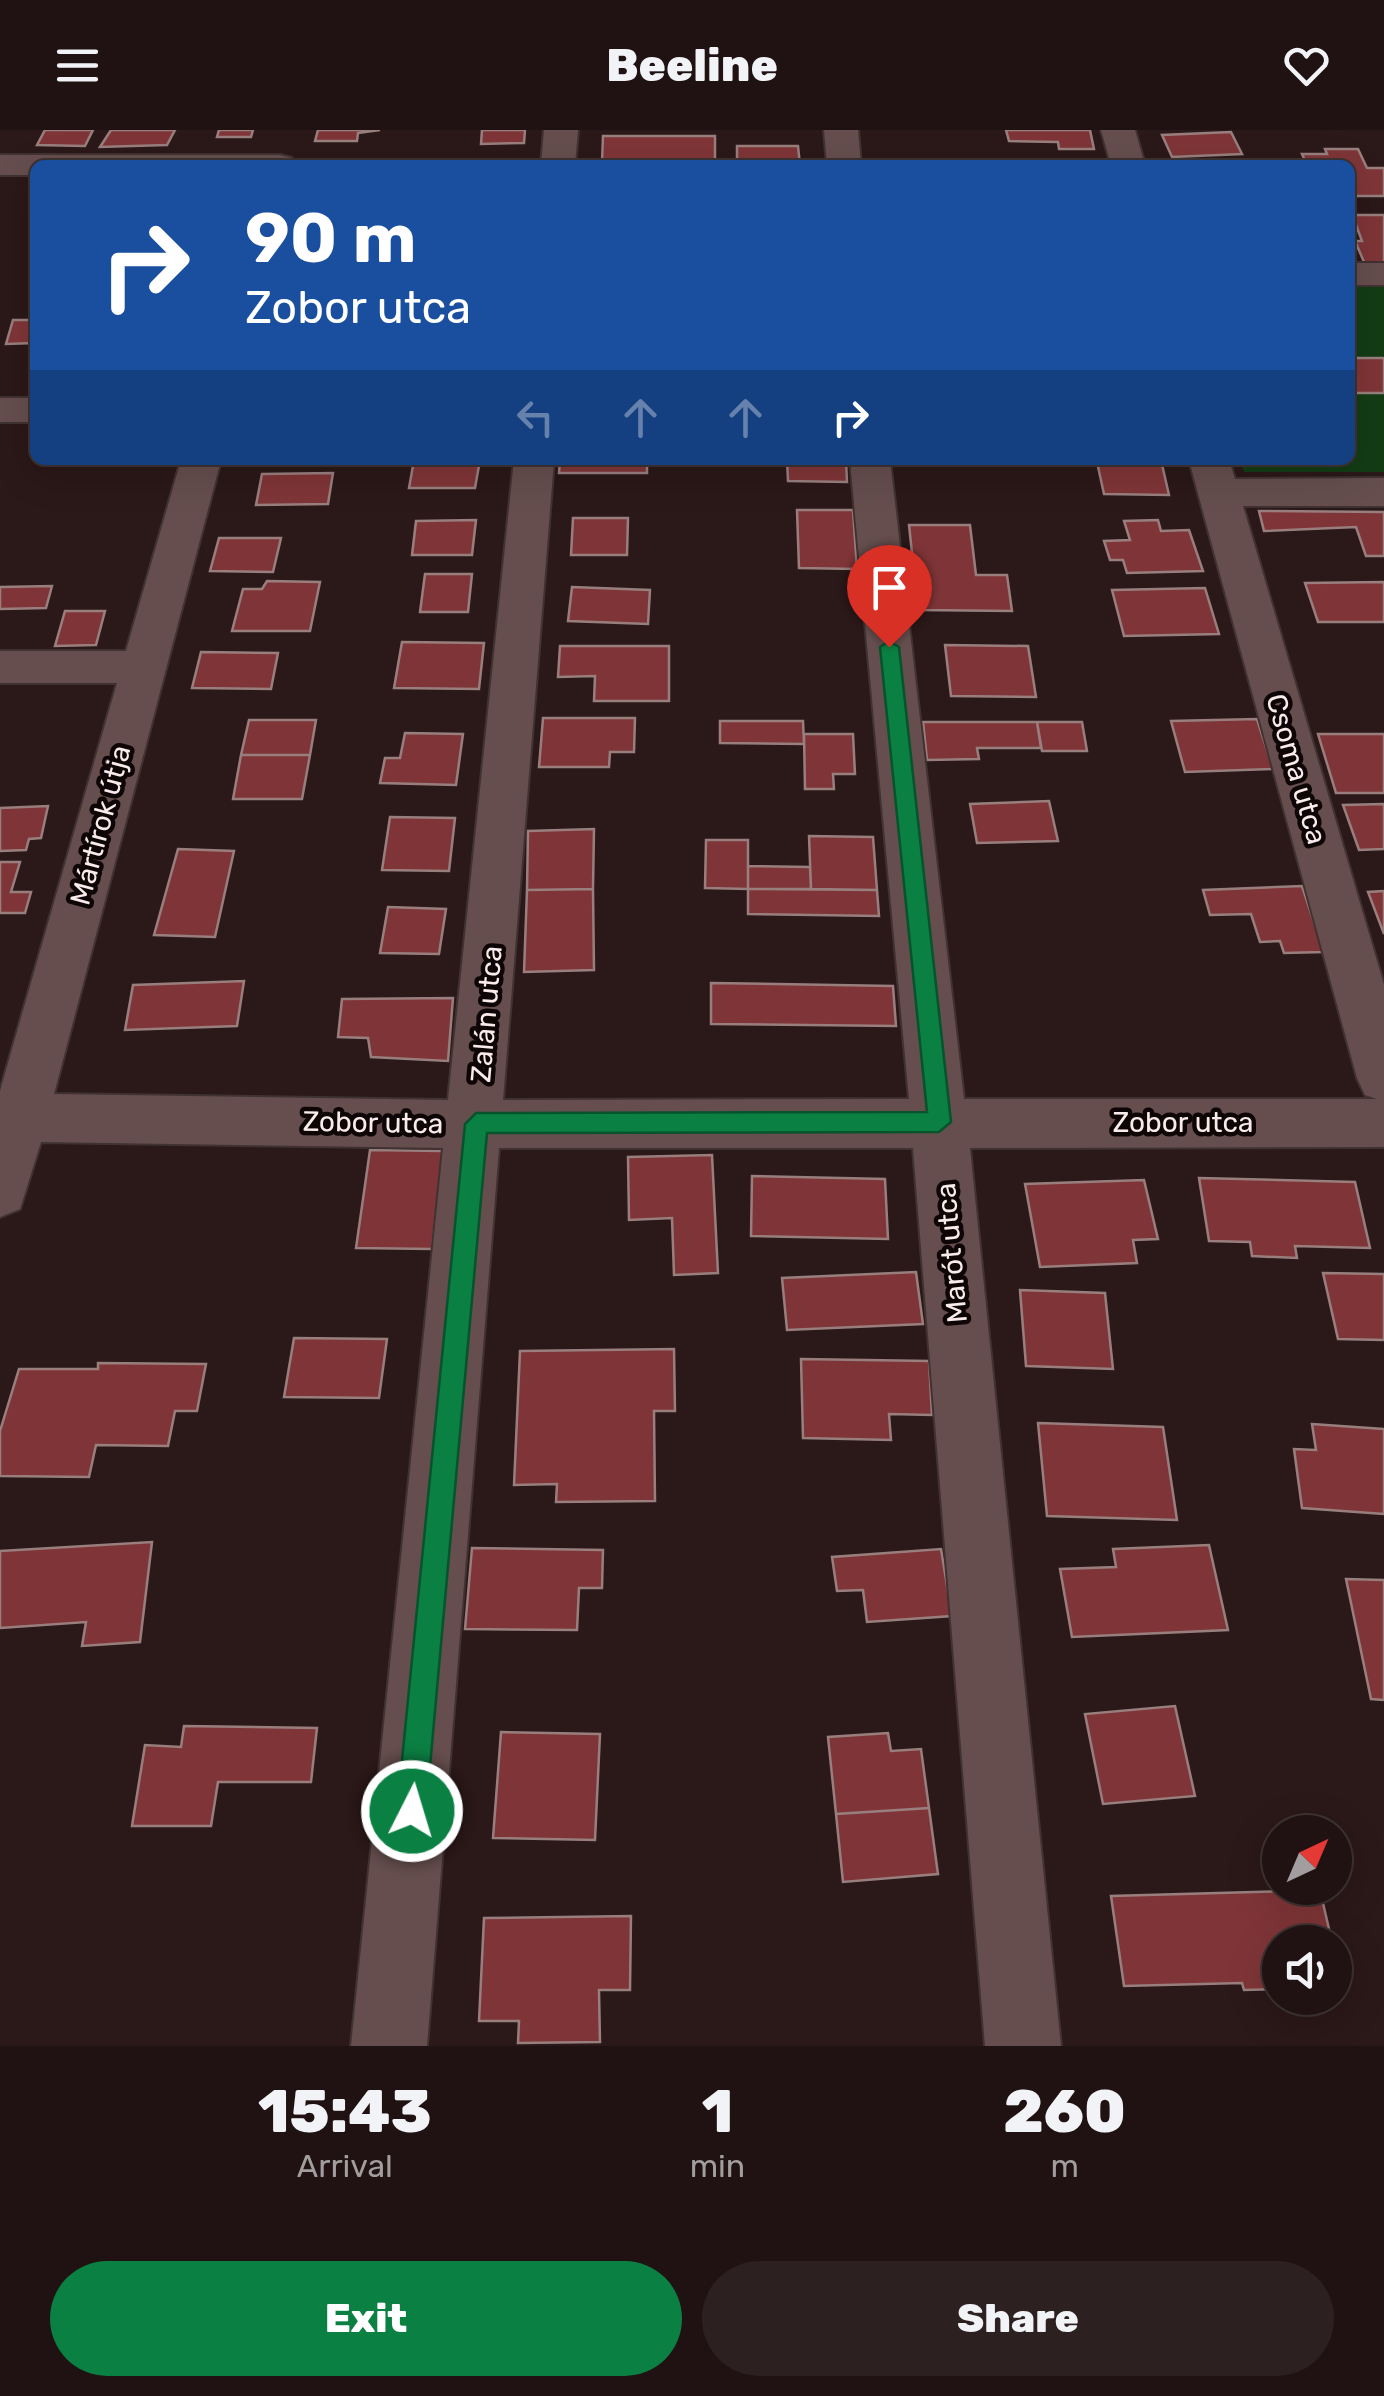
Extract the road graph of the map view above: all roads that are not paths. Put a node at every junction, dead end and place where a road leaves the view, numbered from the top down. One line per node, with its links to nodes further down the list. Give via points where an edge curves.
1 (289, 130): 5 (street)
2 (560, 130): 6 (street)
3 (841, 130): 7 (street)
4 (1118, 130): 8 (street)
5 (281, 160)
6 (558, 160)
7 (844, 160)
8 (1127, 160)
9 (0, 165): 10 (street)
10 (30, 165)
11 (1355, 274): 12 (street)
12 (1384, 274)
13 (0, 410): 14 (street)
14 (30, 410)
15 (200, 465): 21 (street, Mártírok útja)
16 (534, 465): 26 (street, Zalán utca)
17 (871, 465): 24 (street, Marót utca)
18 (1214, 476): 19 (street); 22 (street, Csoma utca)
19 (1384, 492)
20 (0, 667): 21 (street)
21 (142, 667): 23 (street, Mártírok útja)
22 (1384, 1078)
23 (18, 1087): 26 (street, Zobor utca); 27 (street, Mártírok útja)
24 (939, 1122): 25 (street, Zobor utca); 26 (street, Zobor utca); 29 (street, Marót utca)
25 (1384, 1122)
26 (476, 1124): 28 (street, Zalán utca)
27 (0, 1191)
28 (390, 2046)
29 (1024, 2046)

